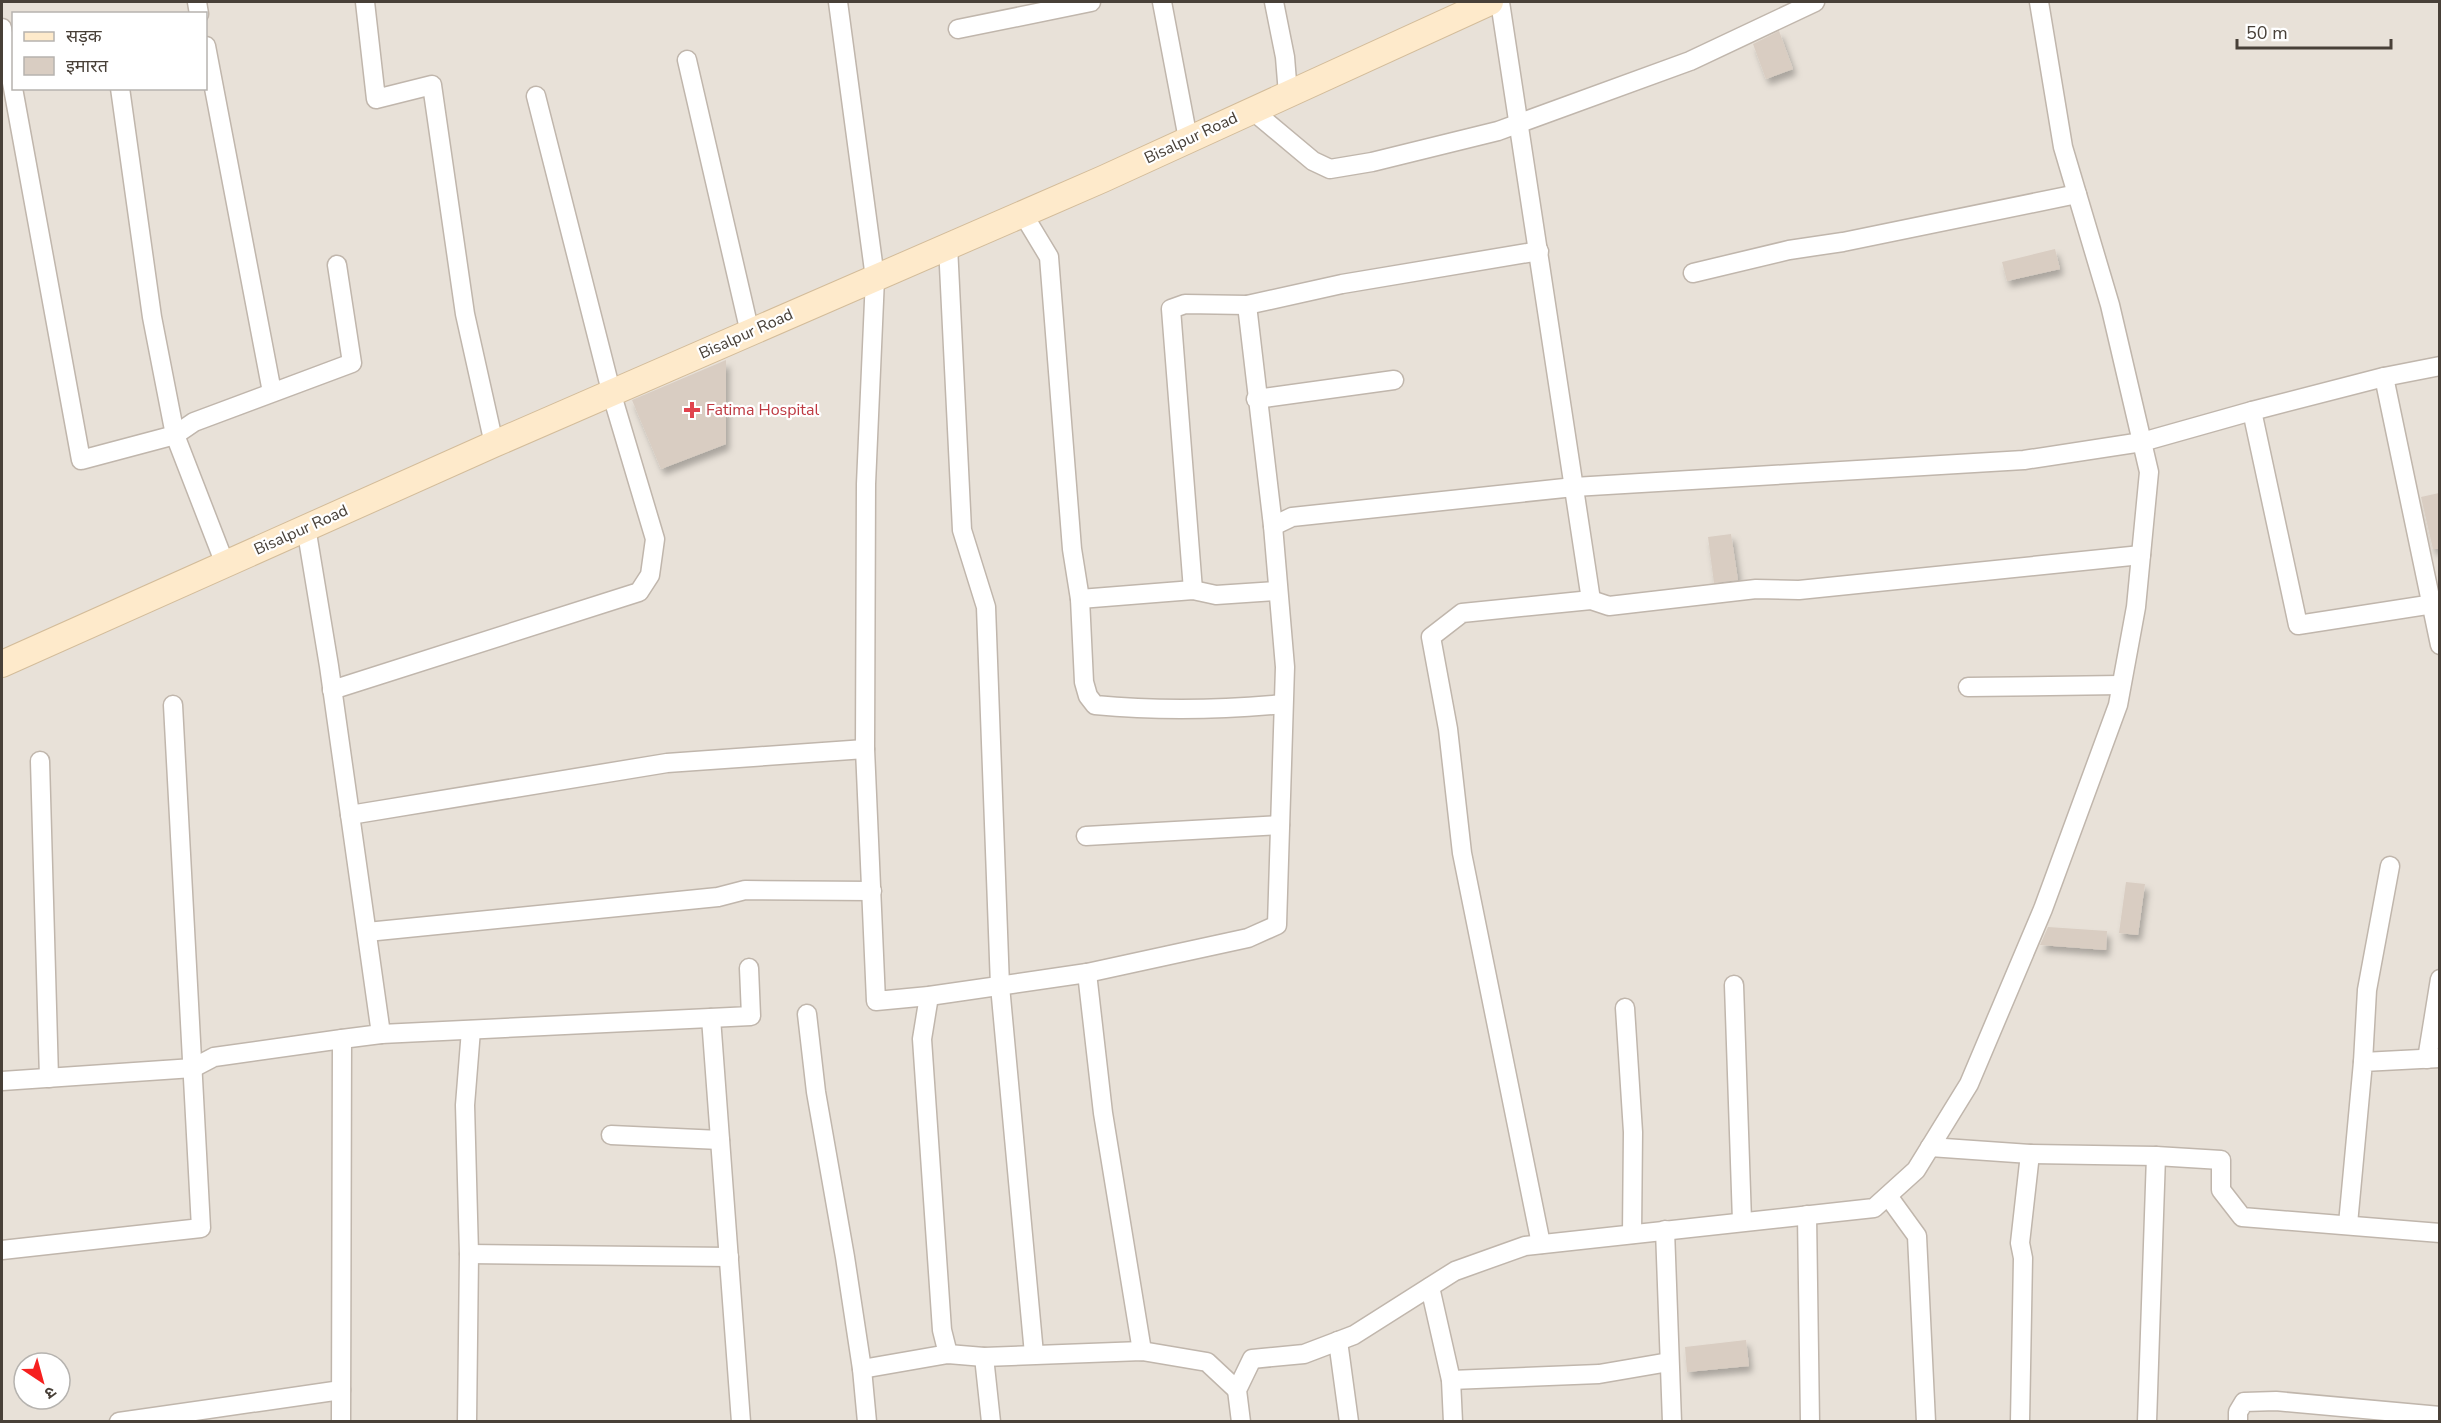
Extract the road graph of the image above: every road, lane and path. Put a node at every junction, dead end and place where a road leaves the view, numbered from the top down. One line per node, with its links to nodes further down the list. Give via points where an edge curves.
1 (365, 2): 40 (street, via 376,99 432,85 465,314)
2 (838, 2): 28 (street)
3 (1091, 2): 11 (street)
4 (1162, 2): 21 (street)
5 (1274, 2): 17 (street)
6 (1490, 2): 17 (main road, Bisalpur Road)
7 (1500, 2): 20 (street)
8 (1815, 2): 20 (street, via 1690,61)
9 (2039, 2): 22 (street, via 2063,147)
10 (2, 28): 13 (street)
11 (958, 30)
12 (207, 51): 34 (street)
13 (10, 52)
14 (687, 60): 30 (street)
15 (17, 90): 38 (street, via 81,460)
16 (120, 90): 38 (street, via 152,317)
17 (1288, 94): 19 (main road, Bisalpur Road)
18 (536, 96): 35 (street)
19 (1252, 110): 20 (street, via 1313,161 1330,169 1473,139); 21 (main road, Bisalpur Road)
20 (1520, 123): 25 (street)
21 (1188, 140): 23 (main road, Bisalpur Road)
22 (2077, 194): 27 (street, via 1789,250); 39 (street, via 2110,305)
23 (1023, 213): 24 (main road, Bisalpur Road); 48 (street, via 1049,257 1072,549)
24 (948, 246): 28 (main road, Bisalpur Road); 70 (street, via 962,530 986,607)
25 (1539, 251): 29 (street, via 1342,284); 41 (street)
26 (337, 265): 34 (street, via 352,363)
27 (1693, 273)
28 (875, 278): 30 (main road, Bisalpur Road); 58 (street, via 866,484)
29 (1247, 305): 36 (street); 46 (street, via 1185,304 1171,309)
30 (750, 333): 35 (main road, Bisalpur Road)
31 (2439, 366): 32 (street)
32 (2384, 377): 37 (street); 50 (street)
33 (1394, 380): 36 (street)
34 (272, 392): 38 (street, via 194,422)
35 (613, 393): 40 (main road, Bisalpur Road); 55 (street, via 655,539 650,575 639,592)
36 (1256, 399): 42 (street)
37 (2252, 411): 39 (street); 50 (street, via 2298,625)
38 (175, 435): 45 (street)
39 (2142, 442): 41 (street, via 2024,460); 44 (street, via 2149,472)
40 (494, 444): 43 (main road, Bisalpur Road)
41 (1574, 488): 42 (street, via 1292,517); 49 (street)
42 (1273, 526): 47 (street)
43 (306, 528): 45 (main road, Bisalpur Road); 55 (street)
44 (2141, 555): 49 (street, via 1609,606); 53 (street)
45 (225, 564): 52 (main road, Bisalpur Road)
46 (1193, 590): 47 (street, via 1216,595); 48 (street)
47 (1277, 591): 56 (street, via 1285,668)
48 (1080, 598): 56 (street, via 1084,681 1095,705 1170,709)
49 (1591, 600): 95 (street, via 1462,613 1431,637 1448,729 1462,853)
50 (2435, 604): 51 (street)
51 (2439, 645)
52 (2, 664)
53 (2121, 685): 54 (street); 85 (street, via 2118,705 2038,920 1969,1084)
54 (1968, 687)
55 (332, 690): 60 (street)
56 (1283, 704): 61 (street)
57 (172, 705): 80 (street)
58 (865, 748): 60 (street, via 667,763); 64 (street)
59 (40, 761): 81 (street)
60 (350, 815): 65 (street)
61 (1280, 825): 62 (street); 67 (street, via 1277,925 1248,938)
62 (1086, 836)
63 (2390, 866): 79 (street, via 2367,990)
64 (872, 891): 65 (street, via 745,890 718,897); 71 (street, via 876,1001)
65 (367, 932): 76 (street)
66 (749, 968): 74 (street, via 751,1016)
67 (1087, 973): 70 (street); 101 (street, via 1103,1113)
68 (2439, 979): 78 (street)
69 (1734, 985): 90 (street)
70 (1000, 986): 71 (street); 103 (street)
71 (929, 996): 102 (street, via 922,1039 942,1330)
72 (1625, 1008): 94 (street, via 1633,1132)
73 (807, 1014): 106 (street, via 816,1092)
74 (711, 1018): 75 (street); 84 (street)
75 (471, 1030): 76 (street); 97 (street, via 465,1105)
76 (381, 1034): 77 (street)
77 (342, 1039): 80 (street, via 214,1058); 108 (street)
78 (2433, 1059): 79 (street)
79 (2363, 1062): 91 (street)
80 (193, 1068): 81 (street); 96 (street, via 201,1228)
81 (49, 1078): 82 (street)
82 (2, 1081)
83 (611, 1134): 84 (street)
84 (720, 1140): 98 (street)
85 (1930, 1147): 86 (street); 88 (street, via 1916,1170)
86 (2030, 1154): 87 (street); 123 (street, via 2020,1243)
87 (2156, 1156): 91 (street, via 2222,1160 2221,1190 2242,1217); 124 (street)
88 (1888, 1196): 89 (street, via 1874,1208); 122 (street, via 1917,1236)
89 (1807, 1215): 90 (street); 121 (street)
90 (1742, 1221): 92 (street)
91 (2348, 1224): 93 (street)
92 (1665, 1230): 94 (street); 105 (street)
93 (2439, 1233)
94 (1632, 1234): 95 (street)
95 (1541, 1245): 99 (street, via 1525,1246 1455,1271)
96 (2, 1250)
97 (469, 1254): 98 (street); 113 (street)
98 (729, 1257): 114 (street)
99 (1430, 1287): 100 (street); 107 (street)
100 (1338, 1341): 109 (street, via 1304,1354 1252,1359); 118 (street)
101 (1142, 1351): 103 (street); 109 (street, via 1207,1362)
102 (948, 1354): 104 (street); 106 (street)
103 (1034, 1354): 104 (street)
104 (984, 1357): 116 (street)
105 (1669, 1362): 107 (street, via 1599,1374); 120 (street)
106 (862, 1369): 115 (street)
107 (1451, 1380): 119 (street)
108 (341, 1390): 111 (street); 112 (street)
109 (1237, 1390): 117 (street)
110 (2439, 1416): 125 (street, via 2276,1401 2244,1402)
111 (119, 1422)
112 (341, 1422)
113 (467, 1422)
114 (741, 1422)
115 (867, 1422)
116 (991, 1422)
117 (1241, 1422)
118 (1349, 1422)
119 (1453, 1422)
120 (1672, 1422)
121 (1810, 1422)
122 (1926, 1422)
123 (2020, 1422)
124 (2146, 1422)
125 (2238, 1422)

